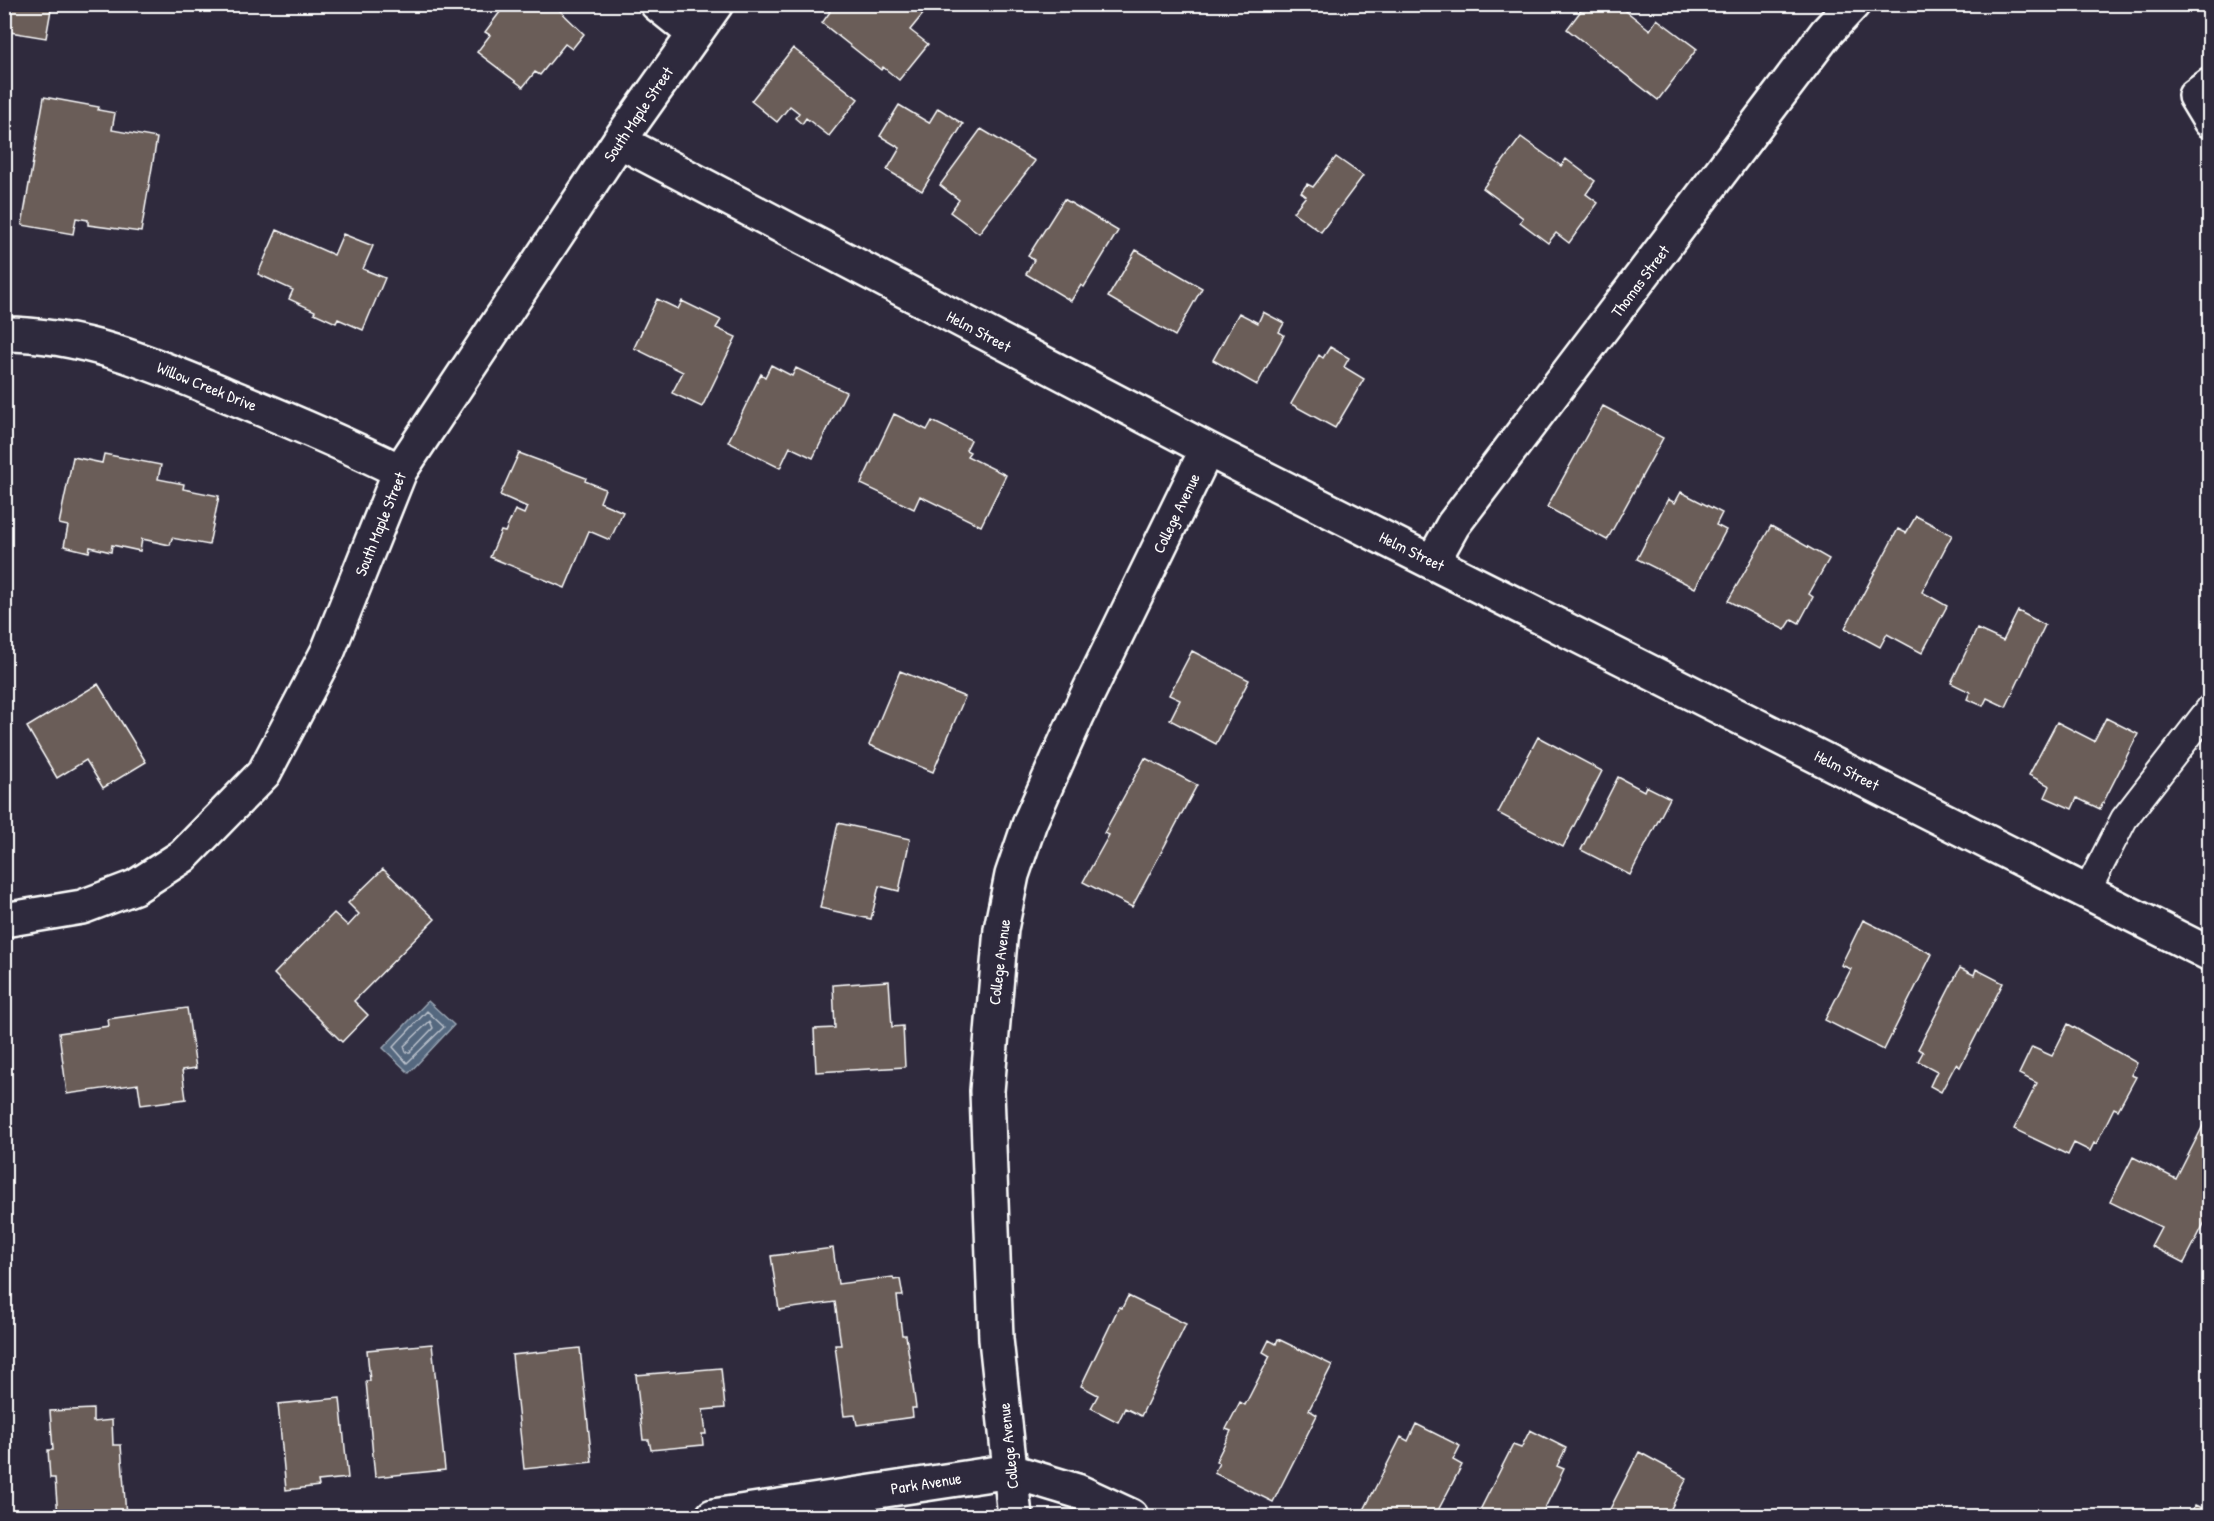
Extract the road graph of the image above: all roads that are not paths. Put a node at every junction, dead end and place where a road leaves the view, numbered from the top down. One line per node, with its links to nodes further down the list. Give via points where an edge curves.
1 (657, 4): 4 (street)
2 (716, 4): 4 (street, South Maple Street)
3 (1852, 4): 9 (street, Thomas Street, via 1826,33 1453,525)
4 (693, 33): 5 (street, South Maple Street)
5 (619, 141): 7 (street, Helm Street); 8 (street, South Maple Street)
6 (4, 334): 8 (street, Willow Creek Drive, via 79,341 137,358 343,442)
7 (1207, 449): 9 (street, Helm Street); 14 (street, College Avenue, via 1030,822 1012,874 1001,928 987,1091 996,1339)
8 (400, 471): 12 (street, South Maple Street, via 328,651 264,773 183,856 135,887 82,908)
9 (1433, 561): 11 (street, Helm Street)
10 (2210, 708): 11 (lane, via 2124,819)
11 (2087, 891): 13 (street, Helm Street)
12 (4, 920)
13 (2210, 954)
14 (1011, 1471): 15 (street, Park Avenue); 16 (street, College Avenue); 17 (street, Park Avenue, via 1077,1491)
15 (713, 1516)
16 (1015, 1516)
17 (1131, 1516)

